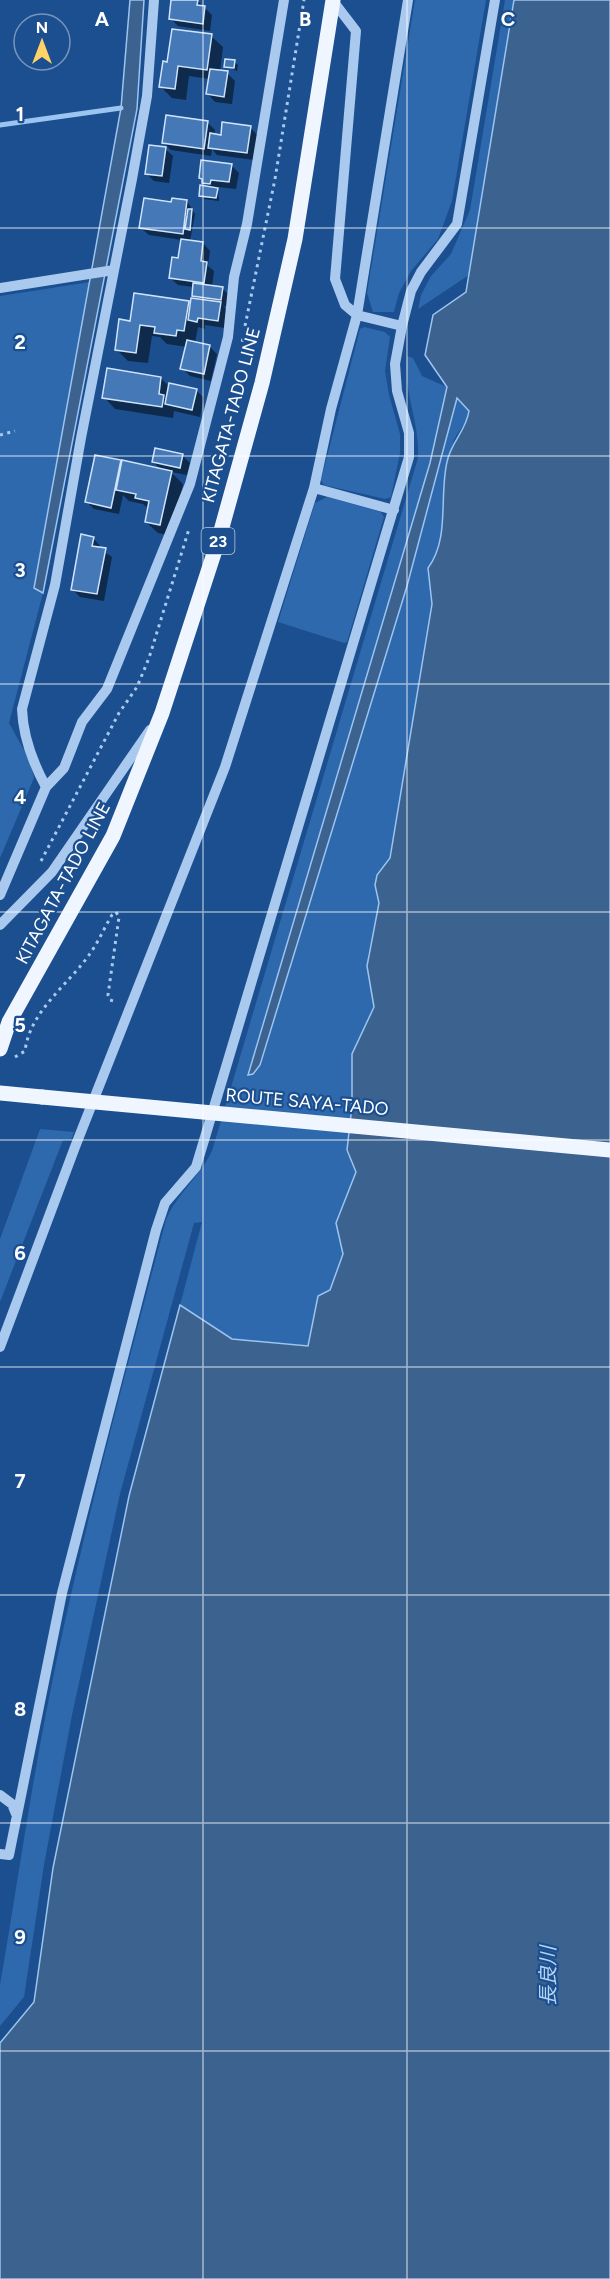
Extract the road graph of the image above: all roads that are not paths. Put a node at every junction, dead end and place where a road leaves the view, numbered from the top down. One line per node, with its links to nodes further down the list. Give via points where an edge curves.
1 (154, 0): 6 (street, via 147,96)
2 (284, 0): 13 (street, via 249,213 234,277 228,337 190,484 107,689 82,723 64,768)
3 (333, 0): 8 (street, via 356,31 334,279 345,305); 12 (main road, KITAGATA-TADO LINE / 23, via 295,240 270,347 219,538)
4 (408, 0): 8 (street)
5 (495, 0): 9 (street, via 457,224 411,291)
6 (111, 271): 7 (street); 13 (street, via 55,585 22,709 23,726)
7 (0, 288)
8 (357, 315): 9 (street); 10 (street)
9 (402, 326): 11 (street, via 395,364 397,391 409,433 409,457)
10 (314, 488): 11 (street); 19 (street, via 225,767)
11 (394, 510): 21 (street, via 196,1167 165,1203 156,1230 62,1593)
12 (162, 713): 15 (street, via 52,872); 16 (main road, KITAGATA-TADO LINE / 23, via 113,836 9,1022)
13 (46, 787): 14 (street)
14 (0, 895)
15 (0, 925)
16 (0, 1048)
17 (0, 1093): 18 (main road, ROUTE SAYA-TADO, bridge)
18 (610, 1150)
19 (0, 1347)
20 (0, 1795): 21 (street, via 12,1804)
21 (16, 1814): 22 (street, via 9,1855)
22 (0, 1854)

